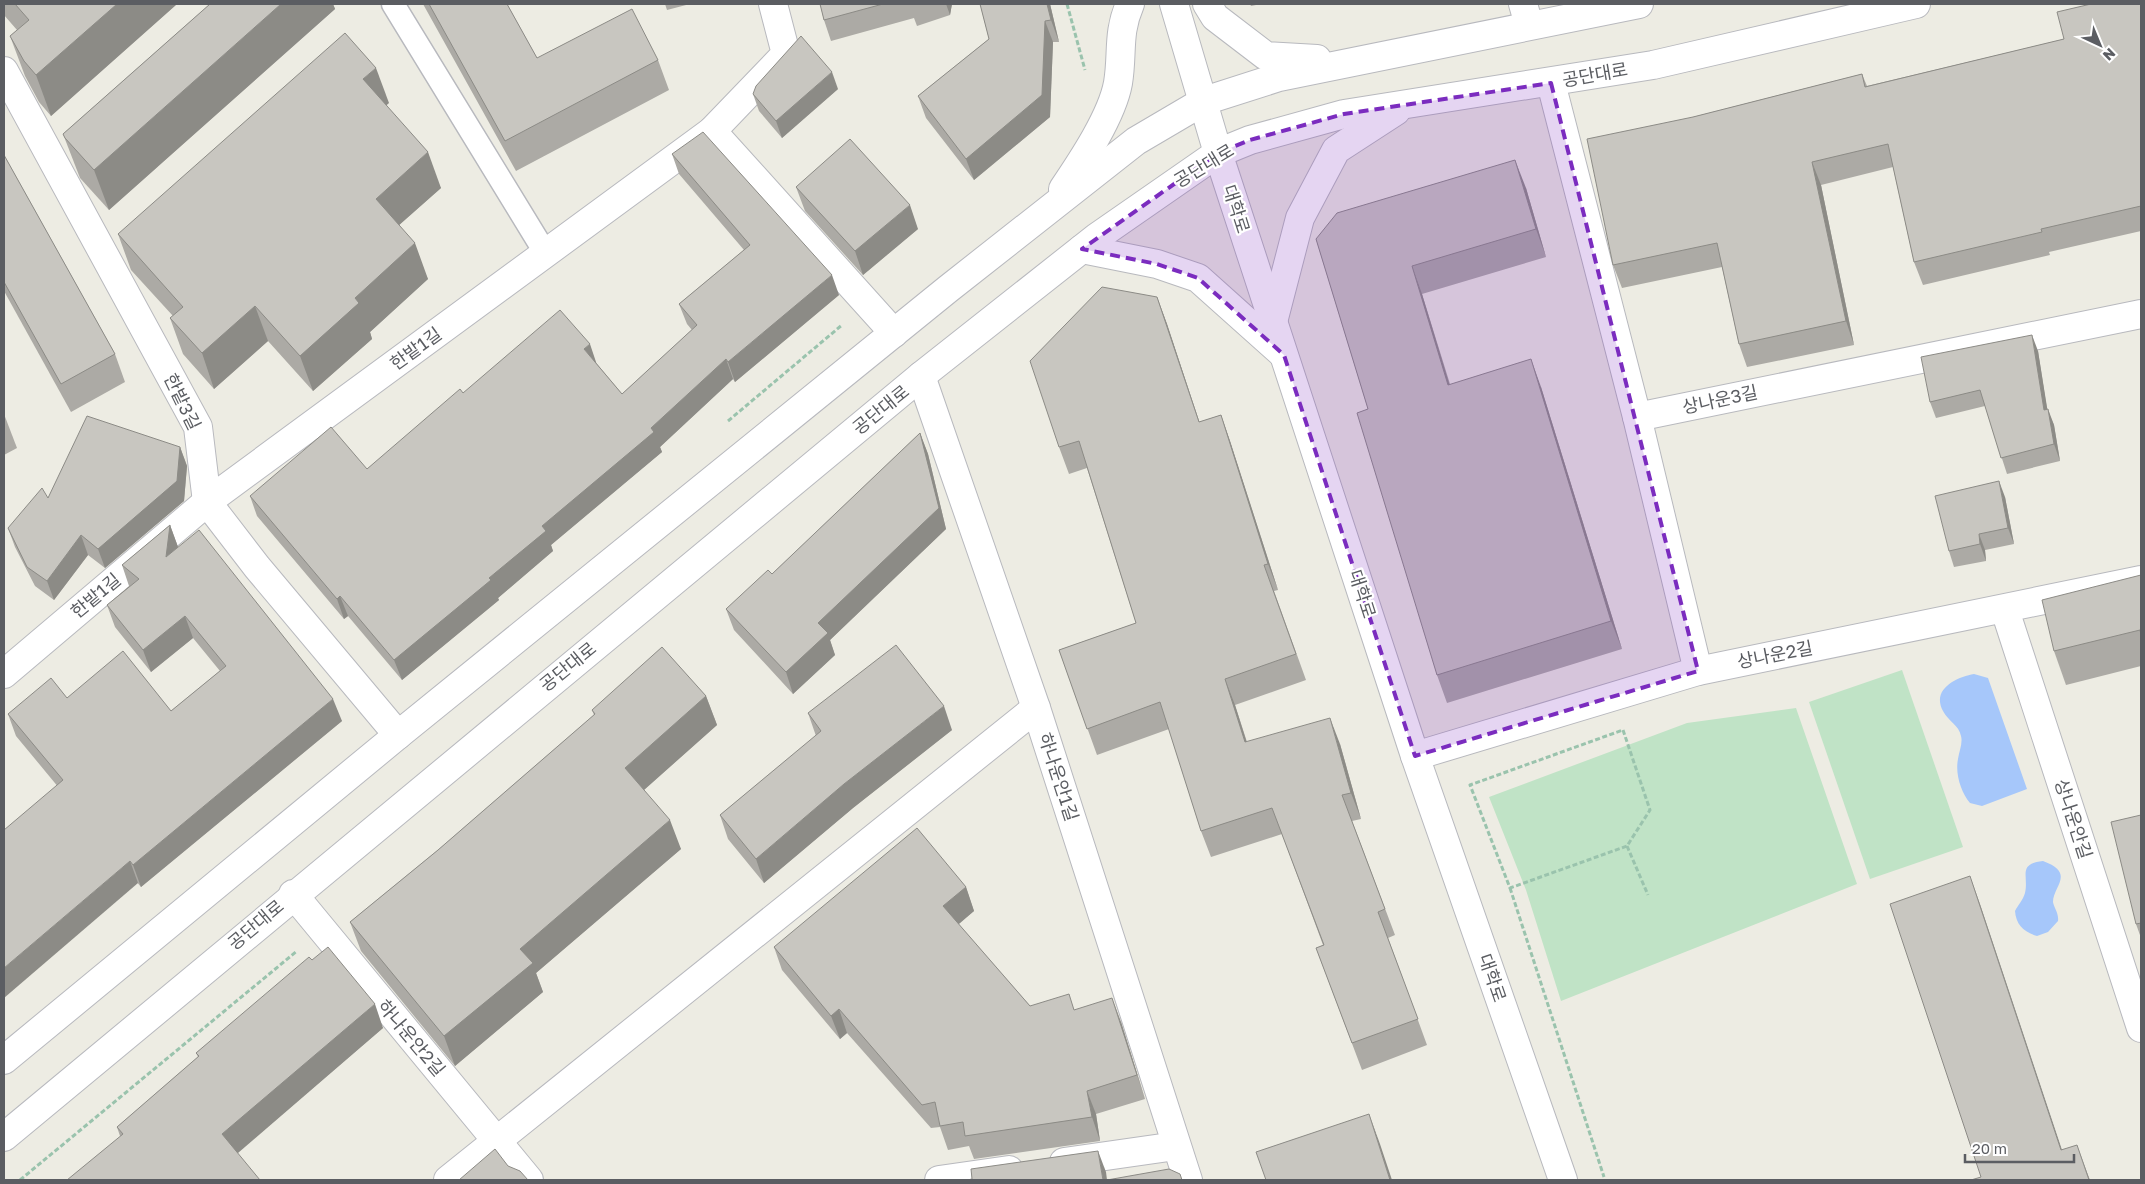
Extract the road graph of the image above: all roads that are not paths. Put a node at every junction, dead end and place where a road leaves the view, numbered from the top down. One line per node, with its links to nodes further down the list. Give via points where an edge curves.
1 (393, 4): 18 (lane)
2 (773, 4): 14 (street, 한밭1길, via 786,54)
3 (1130, 4): 16 (street, via 1122,22 1118,84 1101,126)
4 (1174, 4): 12 (street, 대학로)
5 (1207, 4): 9 (street, via 1216,16 1266,56)
6 (1639, 4): 8 (street)
7 (1916, 4): 11 (street, 공단대로, via 1653,65)
8 (1526, 14): 9 (street)
9 (1351, 62): 12 (street, via 1279,77)
10 (4, 71): 25 (street, 한밭3길, via 198,427)
11 (1551, 83): 13 (street, 공단대로); 24 (street)
12 (1204, 101): 15 (street, 대학로); 16 (street, via 1136,141)
13 (1405, 105): 15 (street, 공단대로, via 1344,114 1250,140); 20 (street, via 1336,150 1300,218)
14 (712, 131): 18 (street, 한밭1길); 21 (street)
15 (1218, 153): 17 (street, 공단대로); 20 (street, 대학로)
16 (1048, 209): 21 (street)
17 (1082, 249): 22 (street, via 1157,264 1198,278); 23 (street, 공단대로)
18 (546, 254): 25 (street, 한밭1길)
19 (2141, 314): 24 (street, 상나운3길)
20 (1273, 322): 22 (street, 대학로)
21 (894, 333): 31 (street)
22 (1284, 355): 32 (street, 대학로)
23 (921, 376): 30 (street, 하나운안1길); 33 (street, 공단대로)
24 (1637, 417): 28 (street)
25 (207, 502): 29 (street, 한밭1길); 31 (street, via 257,567)
26 (2141, 580): 27 (street, 상나운2길)
27 (2005, 610): 28 (street, 상나운2길); 34 (street, 상나운안길)
28 (1698, 671): 32 (street, 상나운2길)
29 (4, 674)
30 (1036, 708): 37 (street); 38 (street, 하나운안1길)
31 (398, 735): 35 (street)
32 (1415, 756): 43 (street, 대학로)
33 (293, 894): 36 (street, 공단대로); 37 (street, 하나운안2길)
34 (2141, 1028)
35 (4, 1060)
36 (4, 1137)
37 (496, 1140): 39 (street); 40 (street, 하나운안2길)
38 (1176, 1146): 41 (street); 42 (street, 하나운안1길)
39 (448, 1180)
40 (530, 1180)
41 (939, 1180)
42 (1188, 1180)
43 (1563, 1180)

